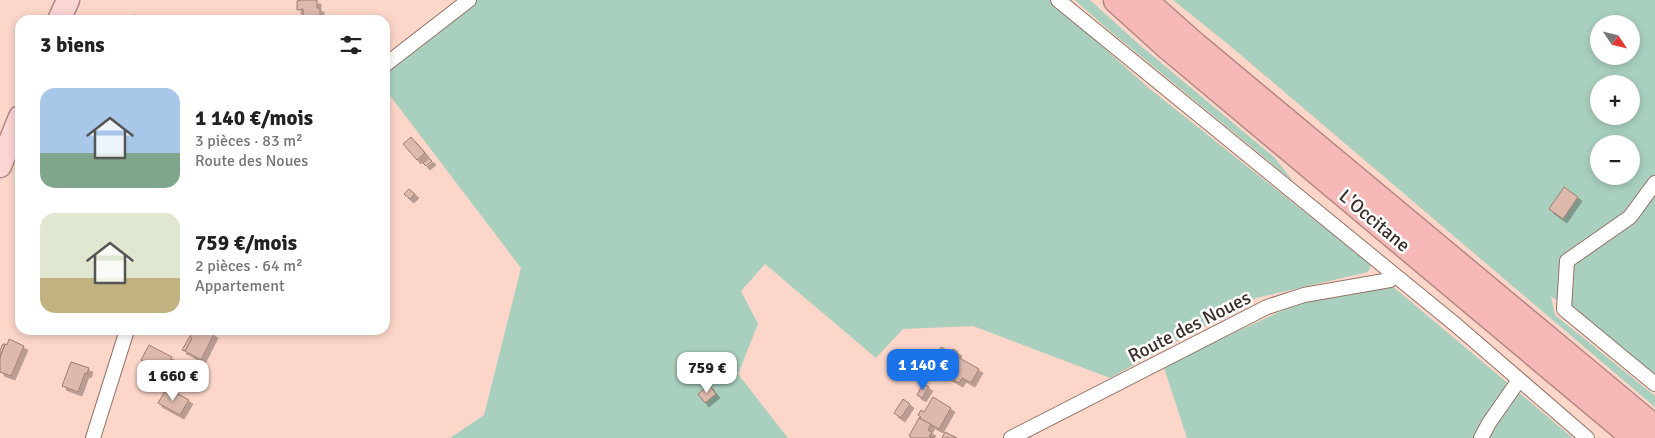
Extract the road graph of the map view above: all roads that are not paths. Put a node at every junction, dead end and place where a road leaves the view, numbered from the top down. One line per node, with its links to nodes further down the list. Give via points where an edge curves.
1 (68, 0): 6 (main road)
2 (469, 0): 7 (street)
3 (1058, 0): 11 (street)
4 (1117, 0): 20 (highway, L'Occitane)
5 (1144, 0): 15 (highway, L'Occitane)
6 (61, 15)
7 (390, 61)
8 (15, 129): 9 (main road)
9 (0, 166)
10 (1655, 183): 14 (street, via 1630,216 1567,261 1564,309)
11 (1393, 275): 13 (street); 17 (street, Route des Noues, via 1390,280 1304,295 1267,307)
12 (125, 335): 16 (street)
13 (1519, 380): 18 (street); 19 (street)
14 (1655, 384)
15 (1655, 429)
16 (93, 438)
17 (1011, 438)
18 (1481, 438)
19 (1587, 438)
20 (1636, 438)

